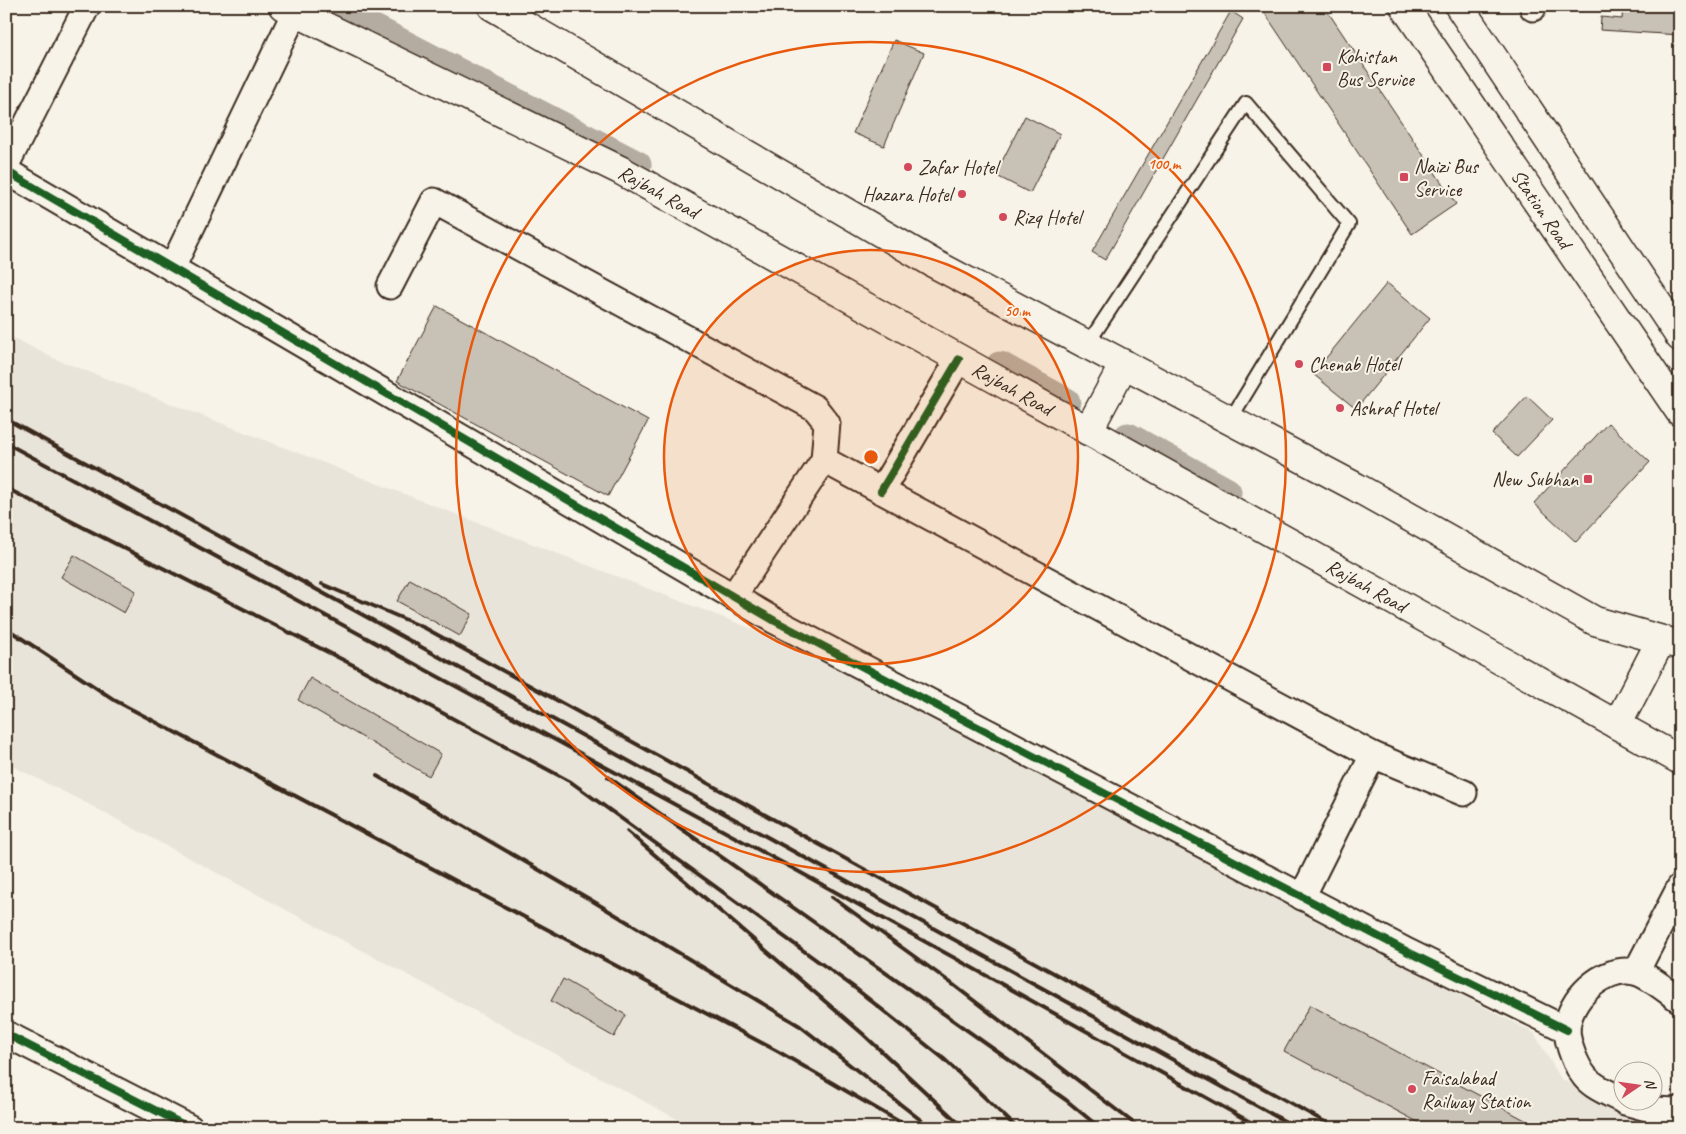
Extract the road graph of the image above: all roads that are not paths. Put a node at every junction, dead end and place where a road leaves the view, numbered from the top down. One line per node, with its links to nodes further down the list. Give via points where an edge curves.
1 (87, 6): 6 (street)
2 (492, 6): 11 (main road, via 934,263)
3 (1404, 6): 14 (main road, Station Road)
4 (1458, 6): 10 (main road)
5 (289, 9): 8 (street); 12 (main road, Rajbah Road, via 620,170)
6 (6, 165)
7 (6, 171): 8 (street)
8 (172, 268): 19 (street)
9 (390, 286): 17 (street, via 434,201 815,408 826,423)
10 (1678, 334)
11 (1087, 344): 13 (main road); 15 (lane, via 1246,103 1349,224)
12 (959, 359): 16 (main road, Rajbah Road); 18 (street)
13 (1124, 364): 15 (main road); 16 (main road)
14 (1680, 412)
15 (1230, 420): 20 (main road, via 1594,621)
16 (1088, 431): 21 (main road, Rajbah Road)
17 (824, 460): 18 (street); 19 (street)
18 (881, 490): 22 (street)
19 (733, 597): 26 (street)
20 (1670, 643): 21 (main road)
21 (1617, 725): 23 (main road, Rajbah Road)
22 (1373, 755): 24 (street); 26 (street)
23 (1680, 760)
24 (1464, 793)
25 (1680, 887): 27 (street)
26 (1302, 897): 29 (street)
27 (1636, 972): 28 (street); 29 (street, via 1620,970 1602,978 1581,996)
28 (1680, 1000)
29 (1567, 1030): 31 (street, via 1576,1063 1586,1078)
30 (6, 1034): 34 (street)
31 (1614, 1096)
32 (1680, 1109): 33 (street)
33 (1664, 1110)
34 (190, 1128)

